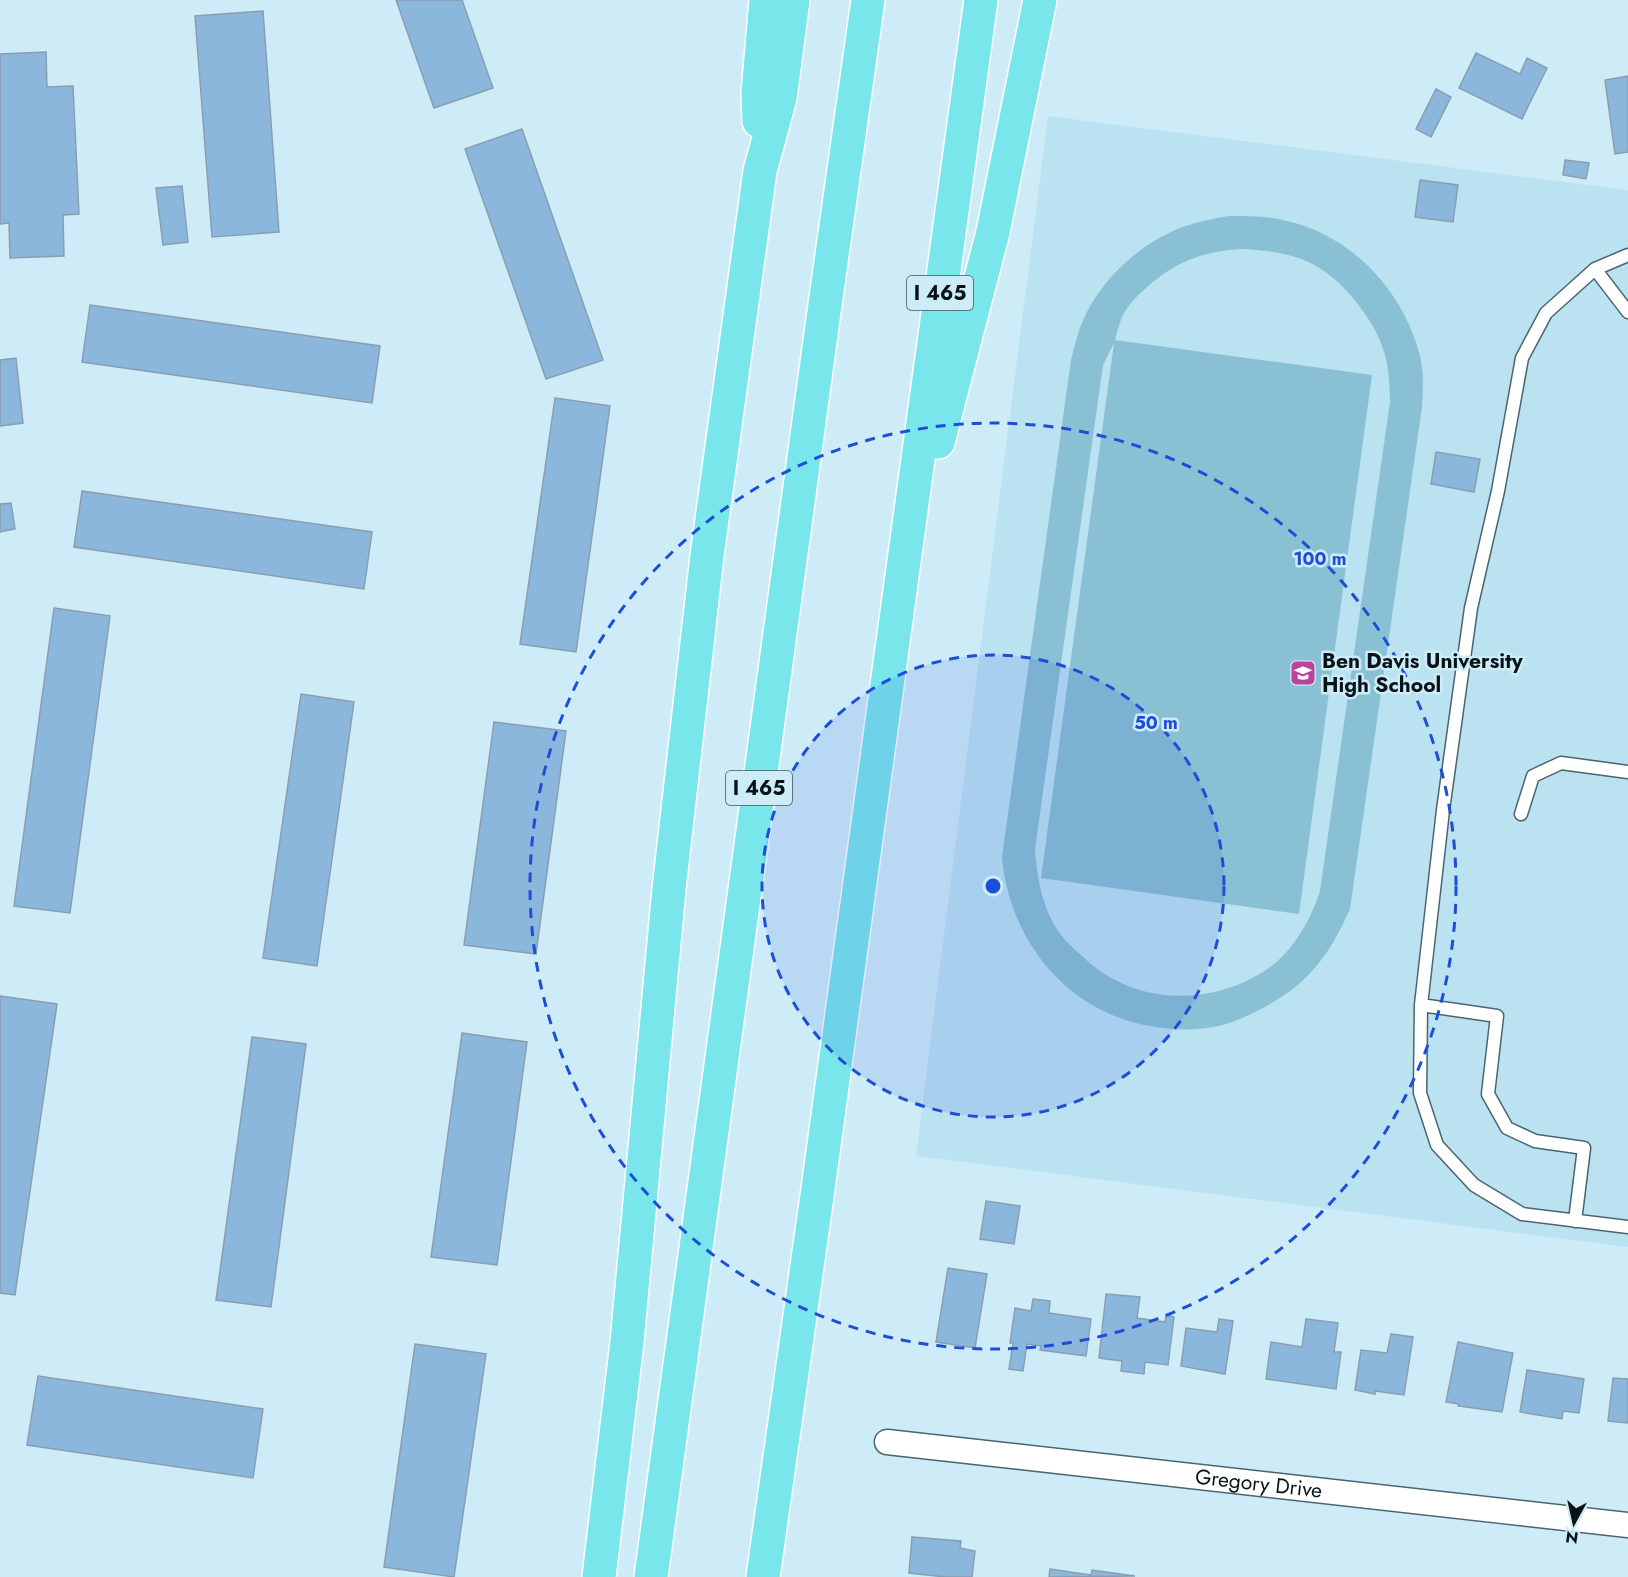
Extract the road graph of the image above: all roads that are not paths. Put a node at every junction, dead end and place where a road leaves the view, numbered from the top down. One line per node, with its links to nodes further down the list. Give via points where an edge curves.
1 (766, 0): 6 (highway, via 758,94)
2 (793, 0): 6 (highway, via 780,98)
3 (868, 0): 19 (highway, I 465)
4 (981, 0): 10 (highway, I 465)
5 (1040, 0): 10 (highway, via 993,232)
6 (760, 171): 18 (highway, via 708,545 668,901 627,1342)
7 (1628, 255): 8 (lane)
8 (1594, 270): 9 (lane); 13 (lane, via 1546,312 1522,358 1498,491 1471,608)
9 (1628, 312)
10 (900, 586): 20 (highway, I 465)
11 (1628, 772): 12 (lane, via 1561,763 1533,776)
12 (1521, 814)
13 (1421, 1005): 14 (lane, via 1419,1093 1437,1145 1474,1185 1522,1214); 14 (lane, via 1497,1016 1488,1094 1507,1128 1535,1141 1584,1148)
14 (1575, 1221): 15 (lane)
15 (1628, 1227)
16 (887, 1442): 17 (street, Gregory Drive)
17 (1628, 1525)
18 (599, 1577)
19 (651, 1577)
20 (763, 1577)

